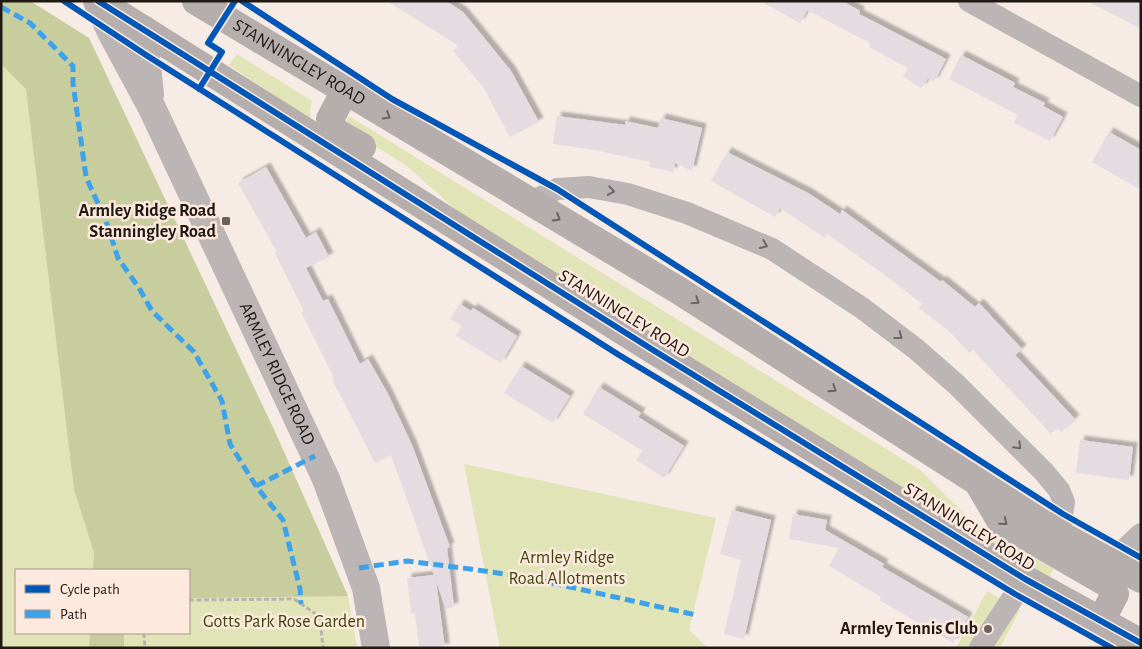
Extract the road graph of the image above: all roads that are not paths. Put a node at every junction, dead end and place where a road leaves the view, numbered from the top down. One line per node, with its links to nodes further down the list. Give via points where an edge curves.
1 (98, 1): 5 (main road, STANNINGLEY ROAD); 8 (street, ARMLEY RIDGE ROAD)
2 (140, 1): 5 (main road)
3 (196, 1): 6 (main road, STANNINGLEY ROAD)
4 (969, 1): 7 (street)
5 (143, 29): 8 (street, ARMLEY RIDGE ROAD); 10 (main road, STANNINGLEY ROAD)
6 (345, 91): 9 (main road, STANNINGLEY ROAD, one-way to 9); 10 (main road, via 330,119 334,130 404,172)
7 (1141, 96)
8 (152, 108): 20 (street, ARMLEY RIDGE ROAD, via 326,479 366,588)
9 (531, 202): 11 (main road, STANNINGLEY ROAD, one-way to 11, via 678,290); 12 (street, one-way to 12, via 557,189 589,187 628,194 687,213 772,248 862,308 957,385 1059,490 1064,502)
10 (434, 212): 15 (main road, STANNINGLEY ROAD)
11 (978, 482): 12 (main road, STANNINGLEY ROAD); 14 (main road, one-way to 14, via 1001,522)
12 (1059, 534): 14 (main road, STANNINGLEY ROAD)
13 (1141, 534): 17 (street, via 1125,549)
14 (1084, 558): 17 (main road, STANNINGLEY ROAD); 17 (main road, via 1077,582 1080,589)
15 (1025, 579): 17 (main road, STANNINGLEY ROAD); 21 (street)
16 (1141, 579): 17 (main road, STANNINGLEY ROAD)
17 (1107, 594): 18 (main road); 19 (main road, STANNINGLEY ROAD)
18 (1141, 625)
19 (1141, 643)
20 (376, 648)
21 (980, 648)

